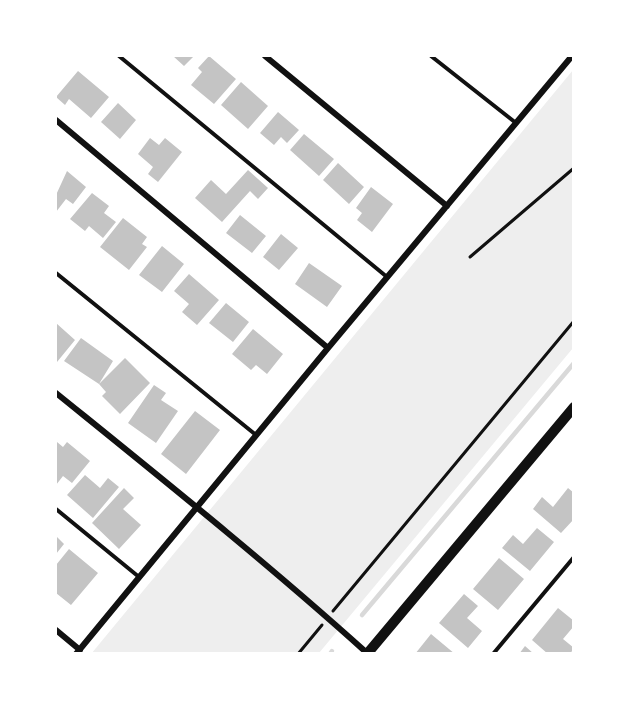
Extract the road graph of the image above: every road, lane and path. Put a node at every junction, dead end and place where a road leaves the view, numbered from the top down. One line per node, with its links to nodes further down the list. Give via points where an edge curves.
1 (119, 56): 11 (lane)
2 (265, 56): 8 (street)
3 (431, 56): 6 (lane)
4 (572, 56): 6 (street)
5 (56, 120): 13 (street)
6 (516, 123): 8 (street)
7 (573, 168): 9 (path)
8 (447, 206): 11 (street)
9 (470, 257)
10 (56, 273): 16 (lane)
11 (387, 277): 13 (street)
12 (573, 321): 21 (path)
13 (328, 348): 16 (street)
14 (56, 393): 17 (street)
15 (573, 407): 24 (main road)
16 (256, 435): 17 (street)
17 (197, 508): 20 (street); 21 (street)
18 (56, 509): 20 (lane)
19 (573, 557): 26 (lane)
20 (140, 577): 23 (street)
21 (328, 618): 24 (street); 25 (path)
22 (56, 630): 23 (street)
23 (78, 652)
24 (367, 653)
25 (298, 654)
26 (493, 654)

